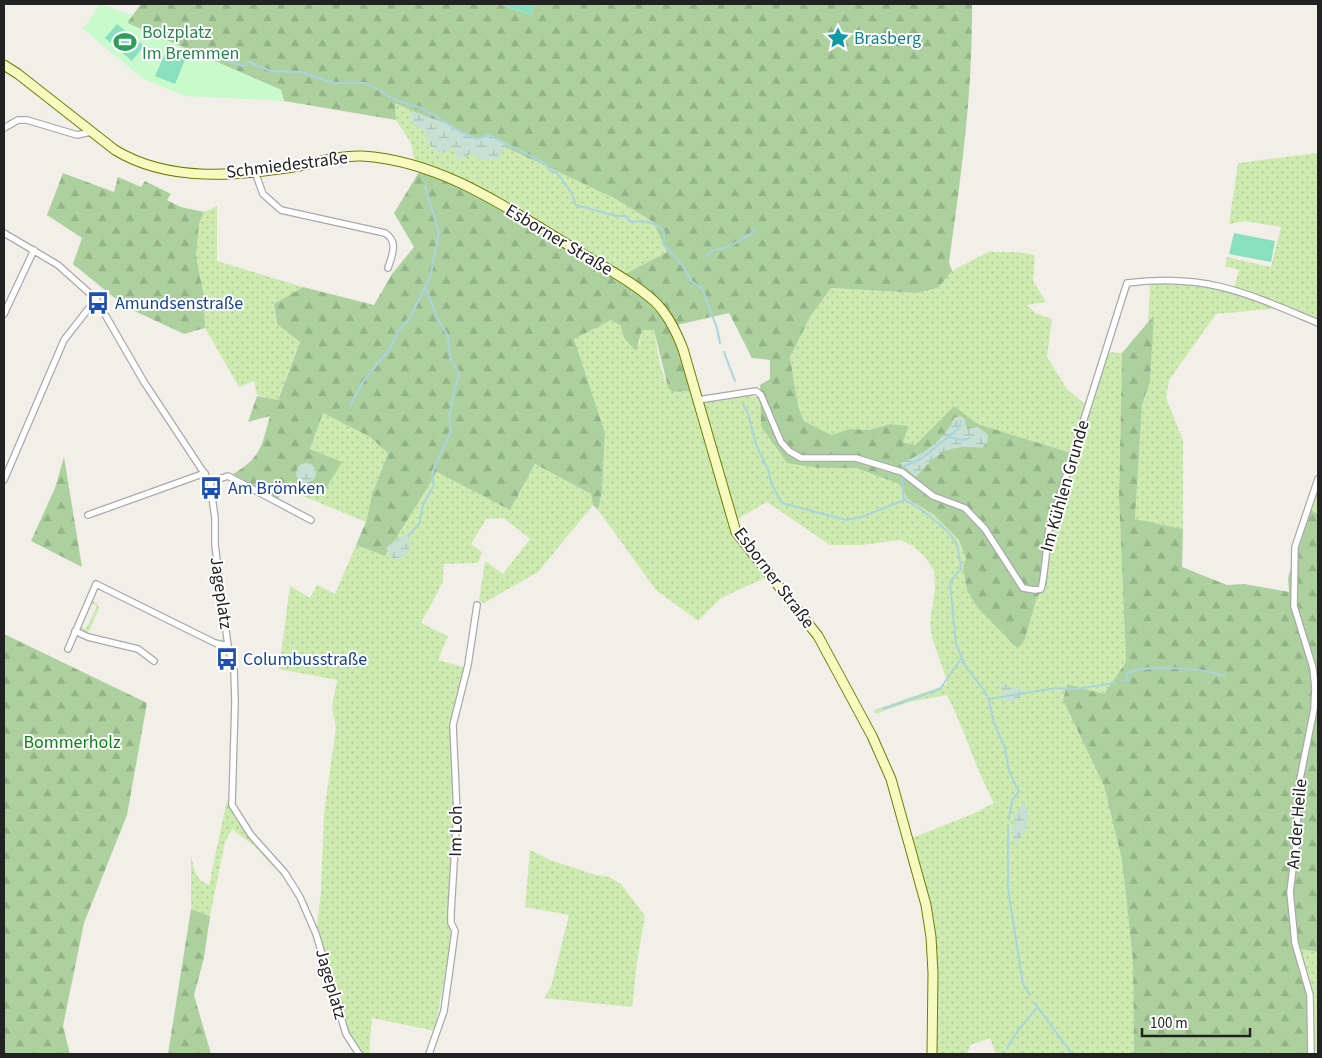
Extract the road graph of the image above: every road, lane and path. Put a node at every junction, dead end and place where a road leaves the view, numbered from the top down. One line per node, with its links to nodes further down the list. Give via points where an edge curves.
1 (4, 65): 3 (main road, Schmiedestraße)
2 (4, 126): 3 (street, via 18,120 37,122 77,135)
3 (91, 132): 5 (main road, Schmiedestraße, via 130,159 153,167 207,174)
4 (422, 169): 5 (main road, Schmiedestraße, via 361,156); 12 (main road, Esborner Straße, via 478,191 647,295 664,313 678,336)
5 (255, 172): 8 (street, via 263,194 281,210 386,233 394,246)
6 (4, 232): 7 (street, Jageplatz)
7 (34, 250): 9 (street, Jageplatz, via 69,274); 10 (street)
8 (388, 268)
9 (96, 299): 13 (street, Jageplatz, via 144,382); 15 (street, via 64,340)
10 (4, 314)
11 (1318, 323): 12 (street, Im Kühlen Grunde, via 1246,292 1209,283 1158,279 1127,283 1049,530 1042,572 1044,582 1035,590 1023,588 985,529 965,508 933,496 902,472 856,458 801,458 789,451 777,434 761,395 756,391)
12 (698, 400): 26 (main road, Esborner Straße, via 736,532 818,636 891,778 926,905 933,973)
13 (205, 473): 16 (street, Jageplatz); 17 (street)
14 (1318, 479): 27 (street, An der Heile, via 1295,547 1294,606 1316,688 1298,790 1297,836 1290,892 1295,942 1310,995)
15 (4, 480)
16 (210, 482): 18 (street, via 228,476); 21 (street, Jageplatz, via 215,518 214,545)
17 (88, 515)
18 (311, 520)
19 (477, 605): 25 (street, Im Loh, via 468,665 453,725 457,814 451,923 455,931 444,1011)
20 (75, 631): 21 (street, via 93,587 99,584); 22 (street); 23 (street, via 138,649)
21 (228, 646): 24 (street, Jageplatz, via 234,670 236,702 232,805 251,835 300,897 316,934 346,1034)
22 (68, 649)
23 (154, 661)
24 (359, 1054)
25 (429, 1054)
26 (932, 1054)
27 (1311, 1054)

